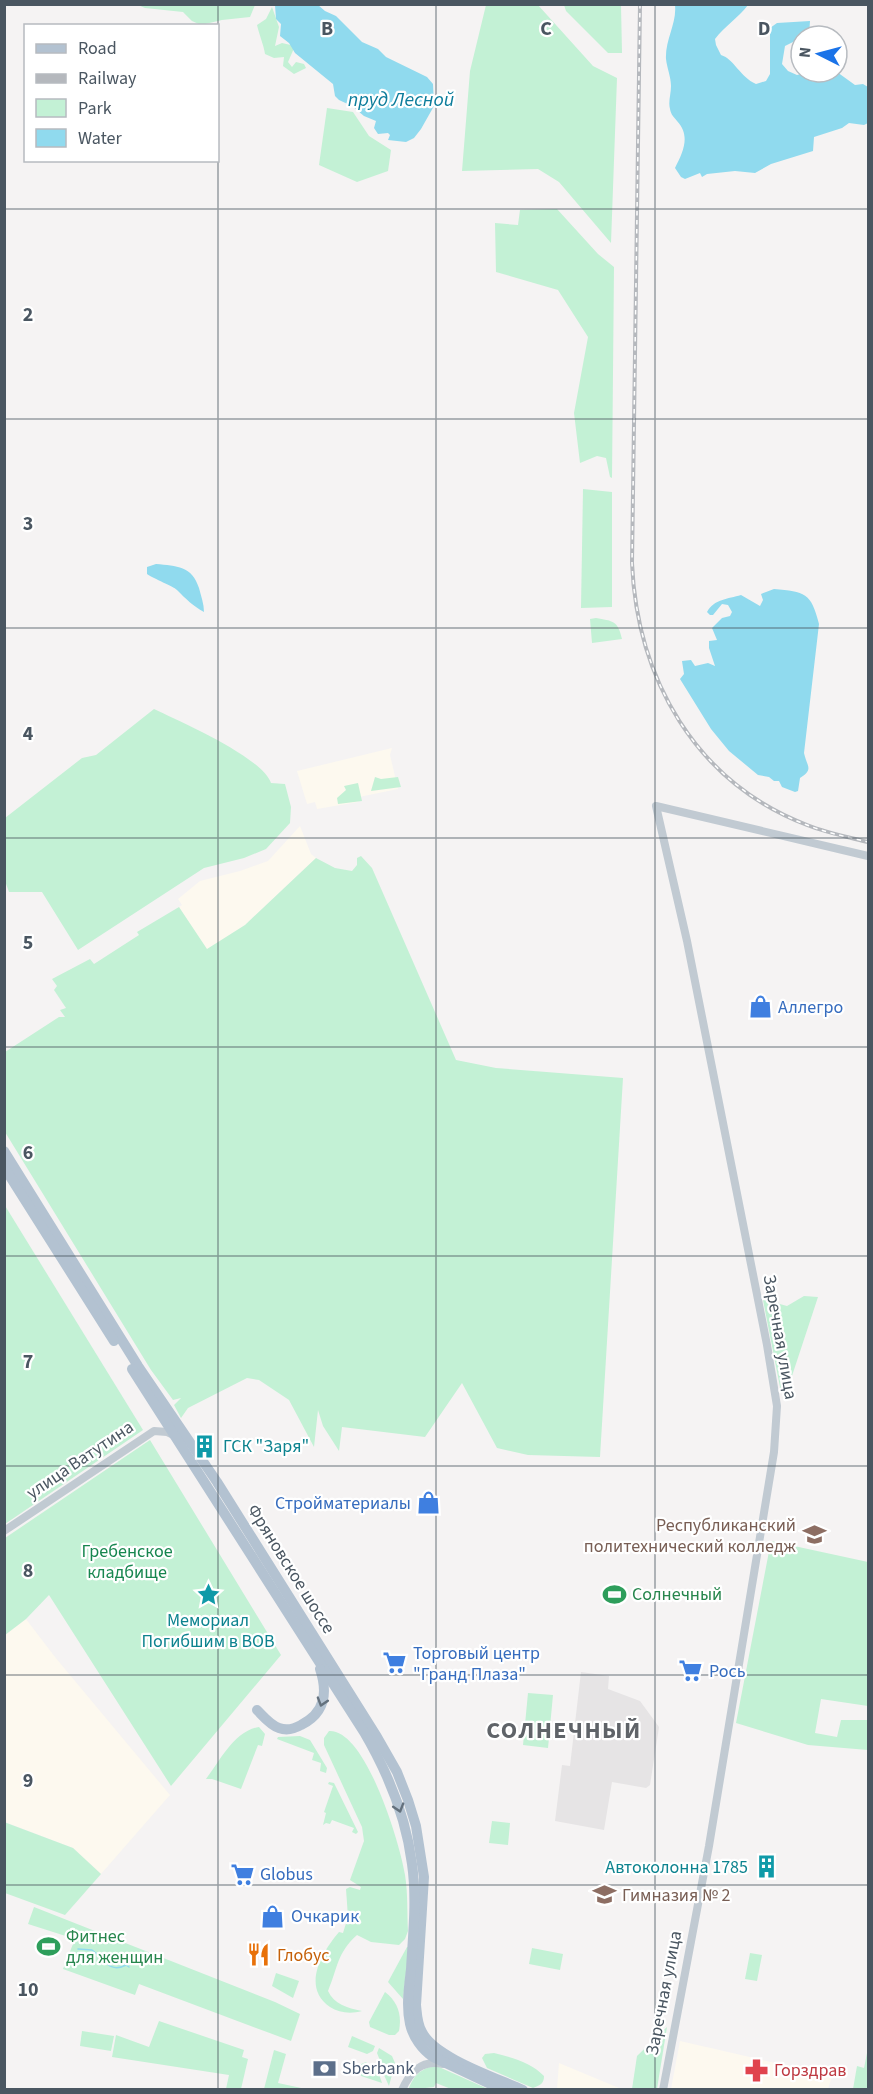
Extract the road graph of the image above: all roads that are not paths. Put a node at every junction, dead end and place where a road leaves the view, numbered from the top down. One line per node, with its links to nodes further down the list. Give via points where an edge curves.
1 (868, 856): 14 (street, Заречная улица, via 657,806 767,1345 777,1416 735,1693)
2 (4, 1151): 13 (main road, Фряновское шоссе, via 138,1366 259,1548 397,1772 416,1826 424,1877 416,2005 422,2032 445,2055)
3 (4, 1167): 4 (main road, Фряновское шоссе)
4 (160, 1414): 5 (street); 6 (main road, Фряновское шоссе)
5 (154, 1431): 6 (street, улица Ватутина); 7 (street, улица Ватутина)
6 (177, 1438): 8 (main road, Фряновское шоссе)
7 (4, 1531)
8 (310, 1647): 9 (main road, one-way to 9, via 325,1691 317,1715 300,1726 284,1729 271,1724); 10 (main road, Фряновское шоссе, one-way to 10, via 378,1755 402,1816 415,1892 410,2026 428,2054)
9 (257, 1710)
10 (446, 2065): 11 (street, via 421,2065); 12 (main road, Фряновское шоссе)
11 (402, 2088)
12 (503, 2090)
13 (523, 2090)
14 (663, 2090)

